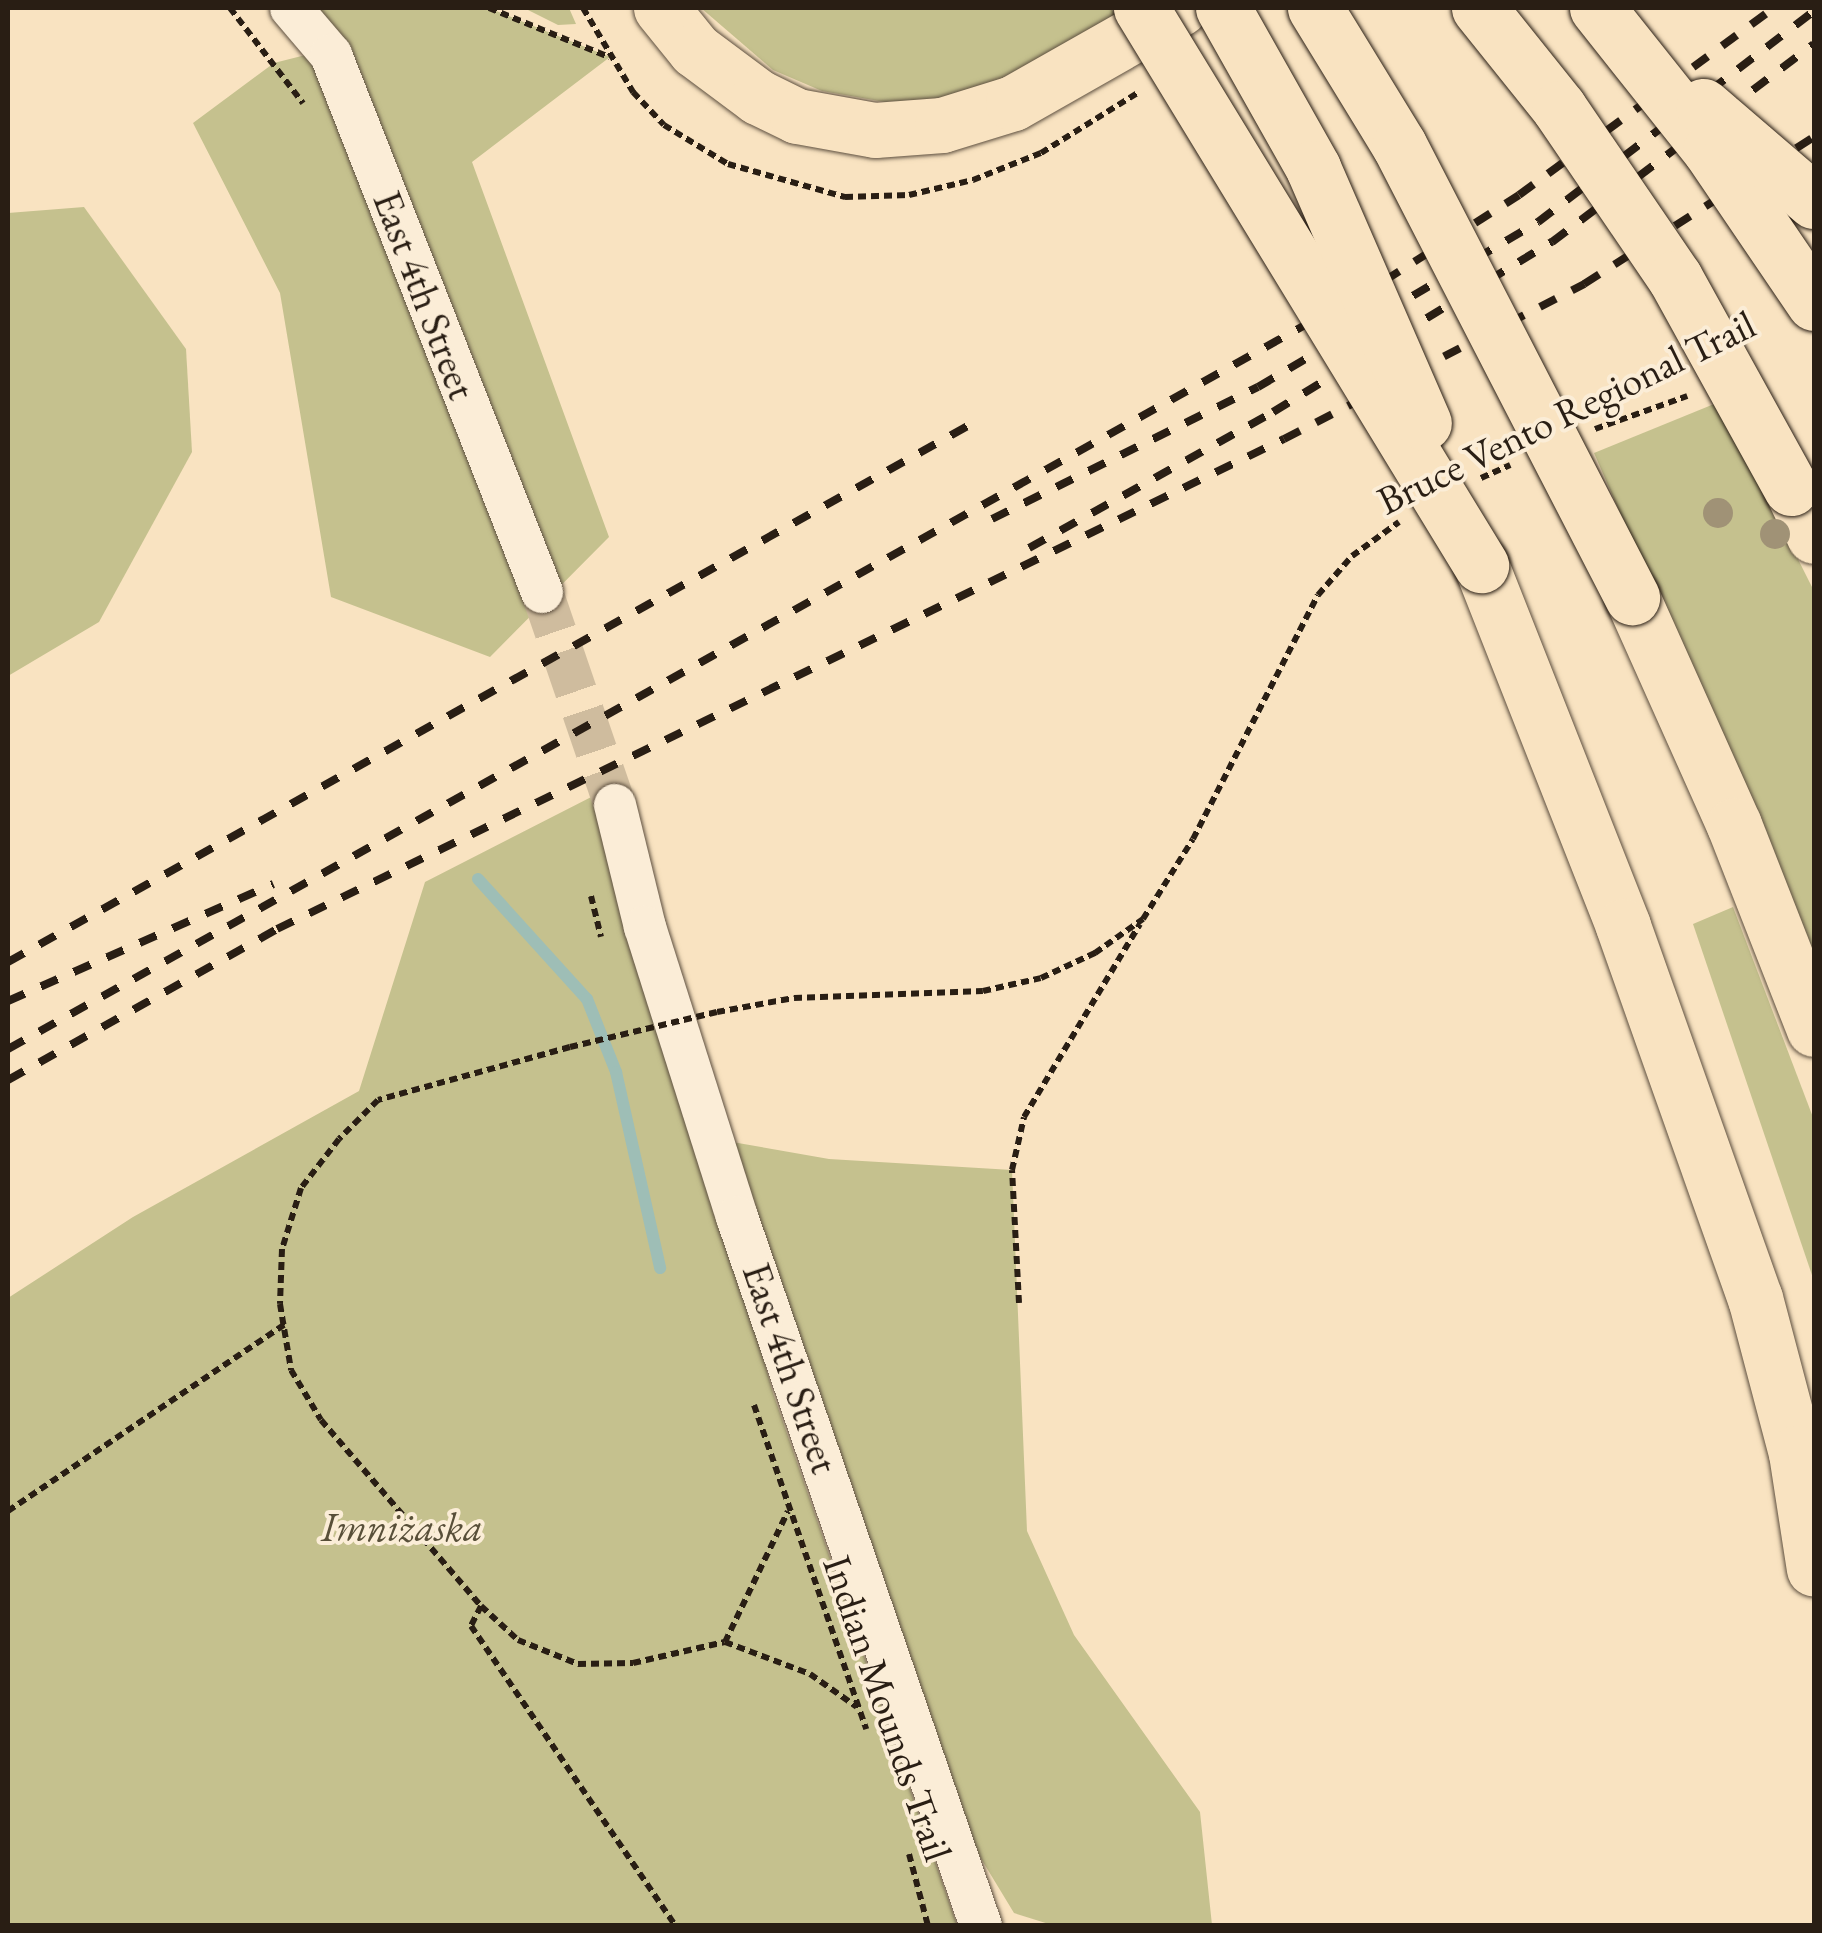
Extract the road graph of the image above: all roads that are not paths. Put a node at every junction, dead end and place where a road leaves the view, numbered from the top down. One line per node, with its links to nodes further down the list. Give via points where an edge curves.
1 (291, 8): 13 (street, East 4th Street, via 331,55)
2 (661, 8): 4 (highway, via 696,50 758,97 797,116 876,130 942,125 1013,103)
3 (1141, 8): 12 (highway, bridge)
4 (1180, 8)
5 (1223, 8): 12 (highway, bridge, via 1313,168)
6 (1315, 8): 15 (highway, bridge, via 1399,145 1632,597 1734,825)
7 (1479, 8): 11 (highway, bridge, via 1559,108 1675,278)
8 (1608, 20): 9 (highway, bridge); 10 (highway, bridge, via 1710,150)
9 (1814, 201)
10 (1814, 303)
11 (1814, 536)
12 (1481, 565): 16 (highway, via 1623,926 1755,1298 1796,1454)
13 (542, 592)
14 (614, 806): 17 (street, East 4th Street, via 737,1216)
15 (1814, 1029)
16 (1814, 1569)
17 (982, 1926)

